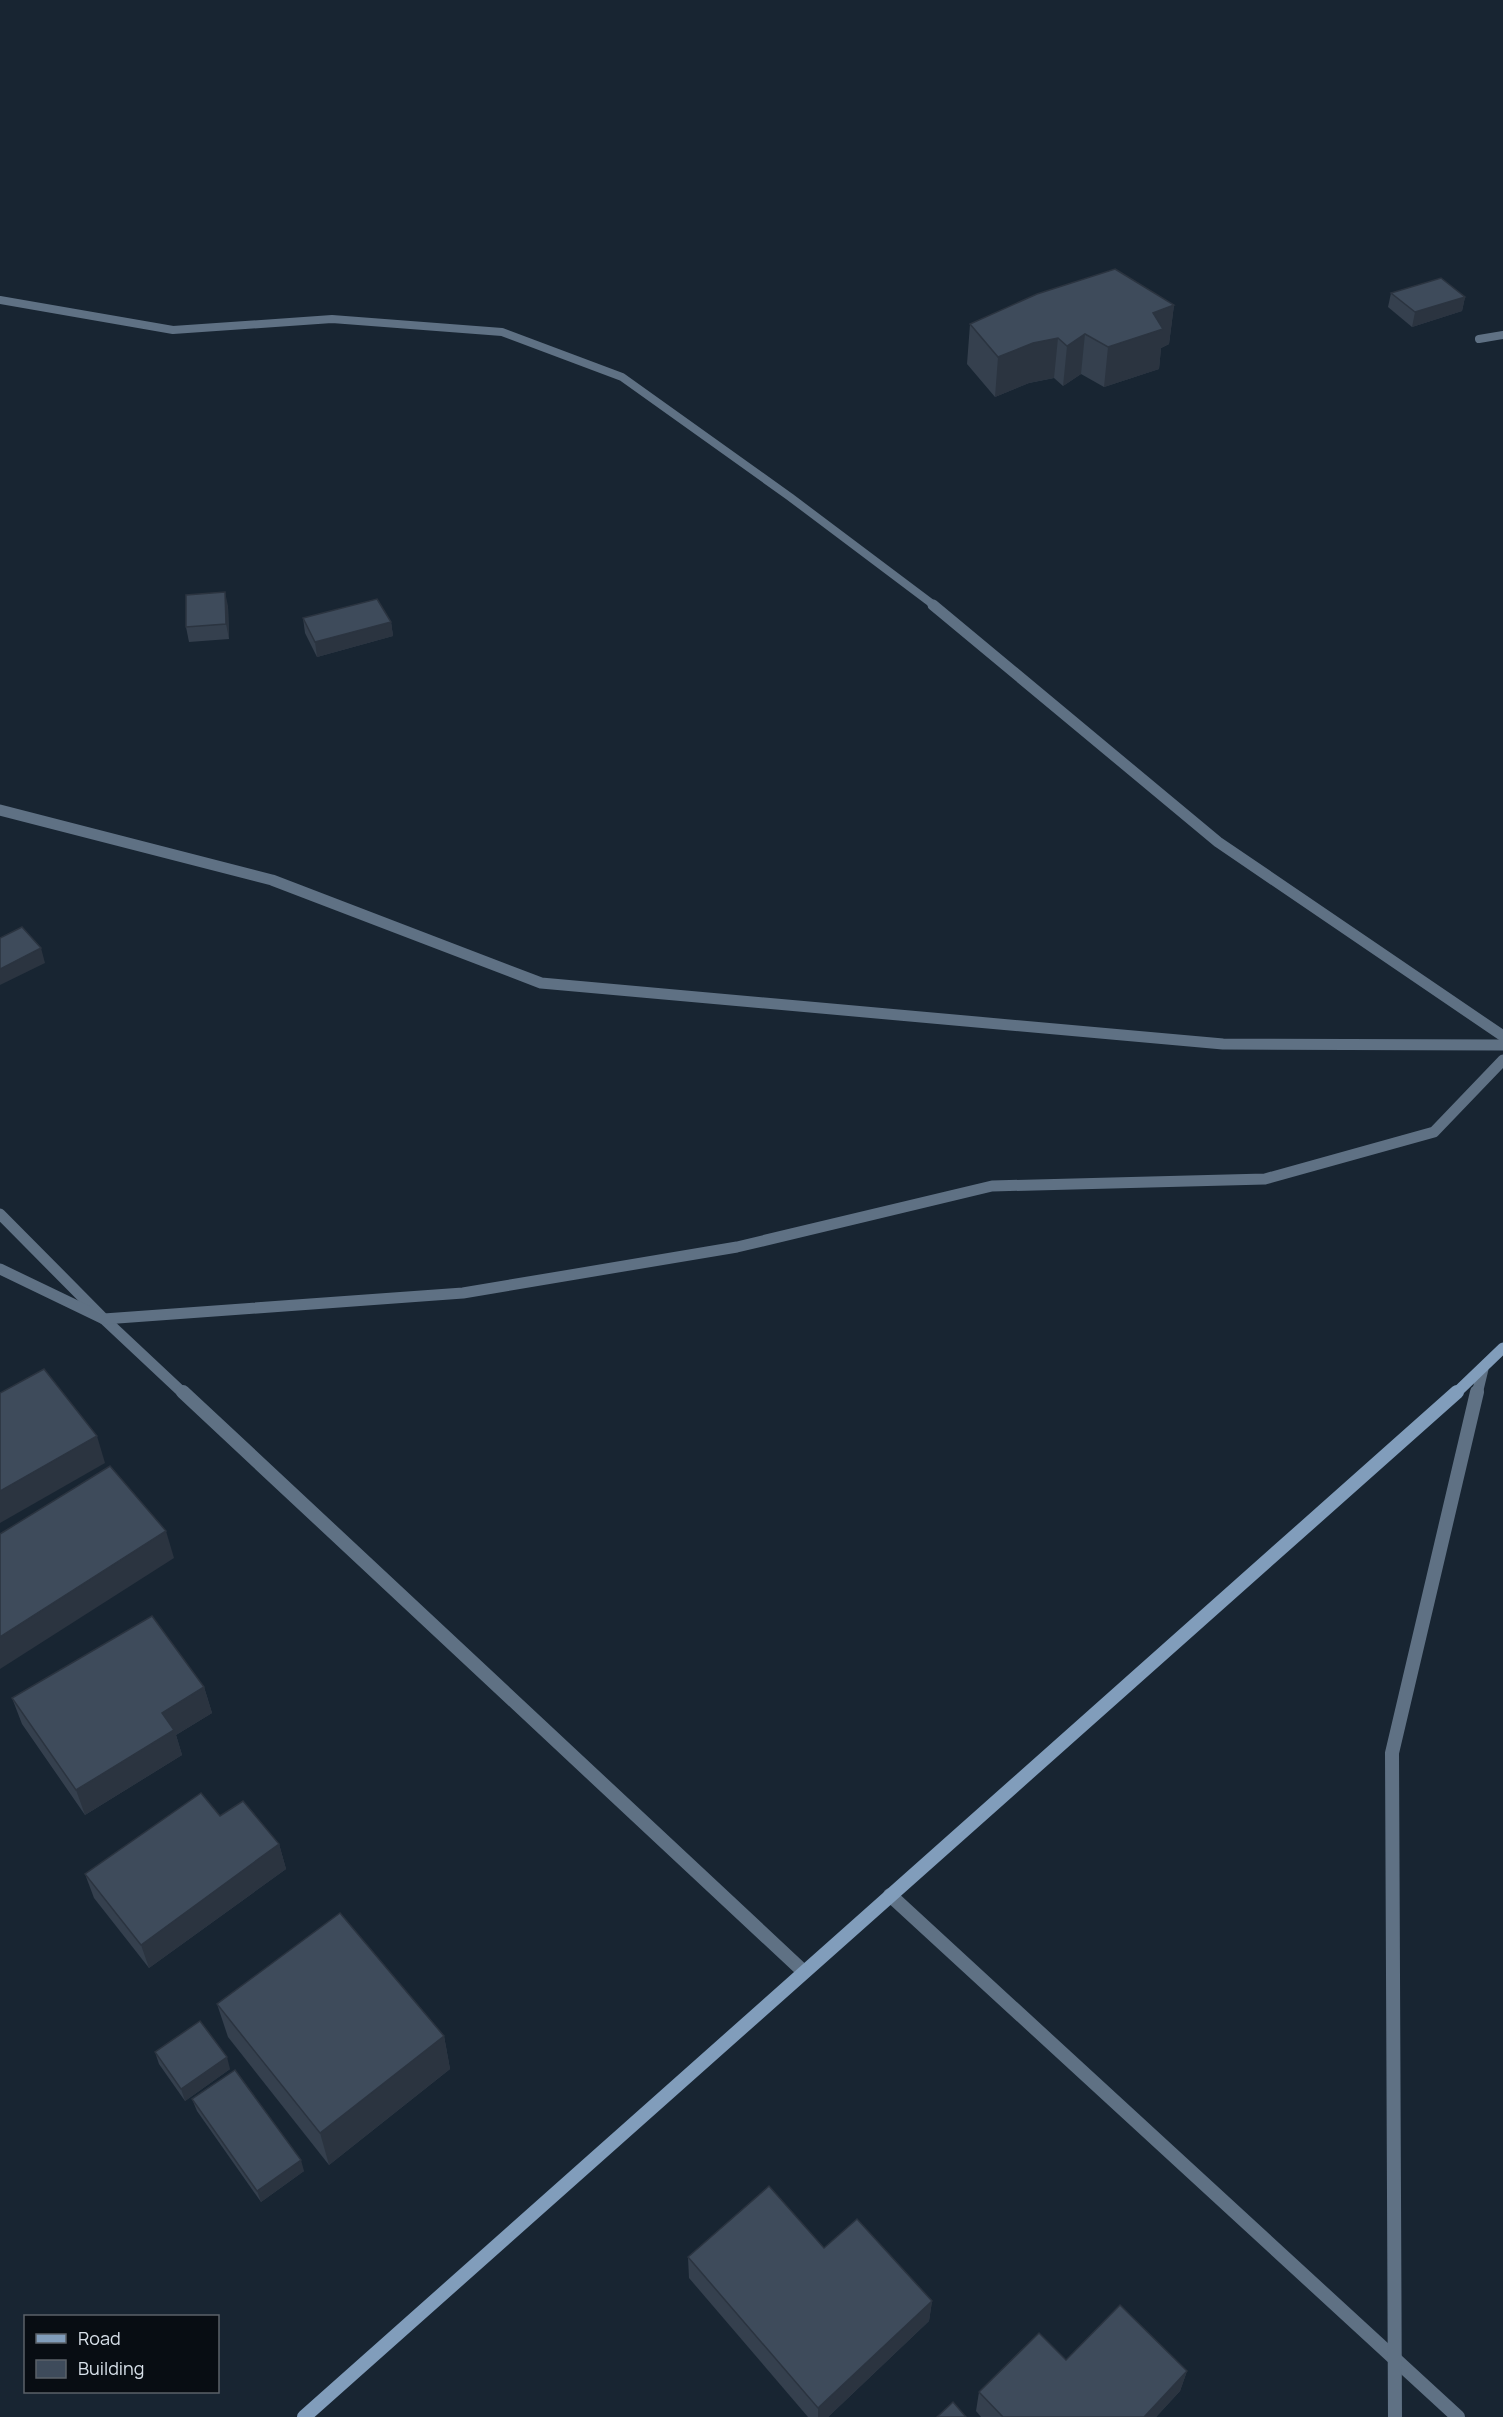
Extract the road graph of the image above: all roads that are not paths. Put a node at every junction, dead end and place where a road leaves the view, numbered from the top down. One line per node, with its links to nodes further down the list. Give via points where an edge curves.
1 (0, 300): 5 (street, via 173,330 332,319 501,332 622,377 790,497 958,625 1218,842)
2 (1503, 335): 3 (street)
3 (1479, 339)
4 (0, 810): 6 (street, via 272,880 541,983 1223,1044)
5 (1503, 1036)
6 (1503, 1045)
7 (1503, 1060): 10 (street, via 1434,1132 1265,1179 992,1186 737,1247 463,1293)
8 (0, 1214): 10 (street)
9 (0, 1269): 10 (street)
10 (104, 1319): 14 (street)
11 (1503, 1348): 12 (street)
12 (1483, 1369): 13 (street); 15 (street, via 1392,1753)
13 (890, 1895): 14 (street); 15 (street)
14 (804, 1972): 16 (street)
15 (1395, 2357): 17 (street); 18 (street)
16 (304, 2417)
17 (1395, 2417)
18 (1458, 2417)

